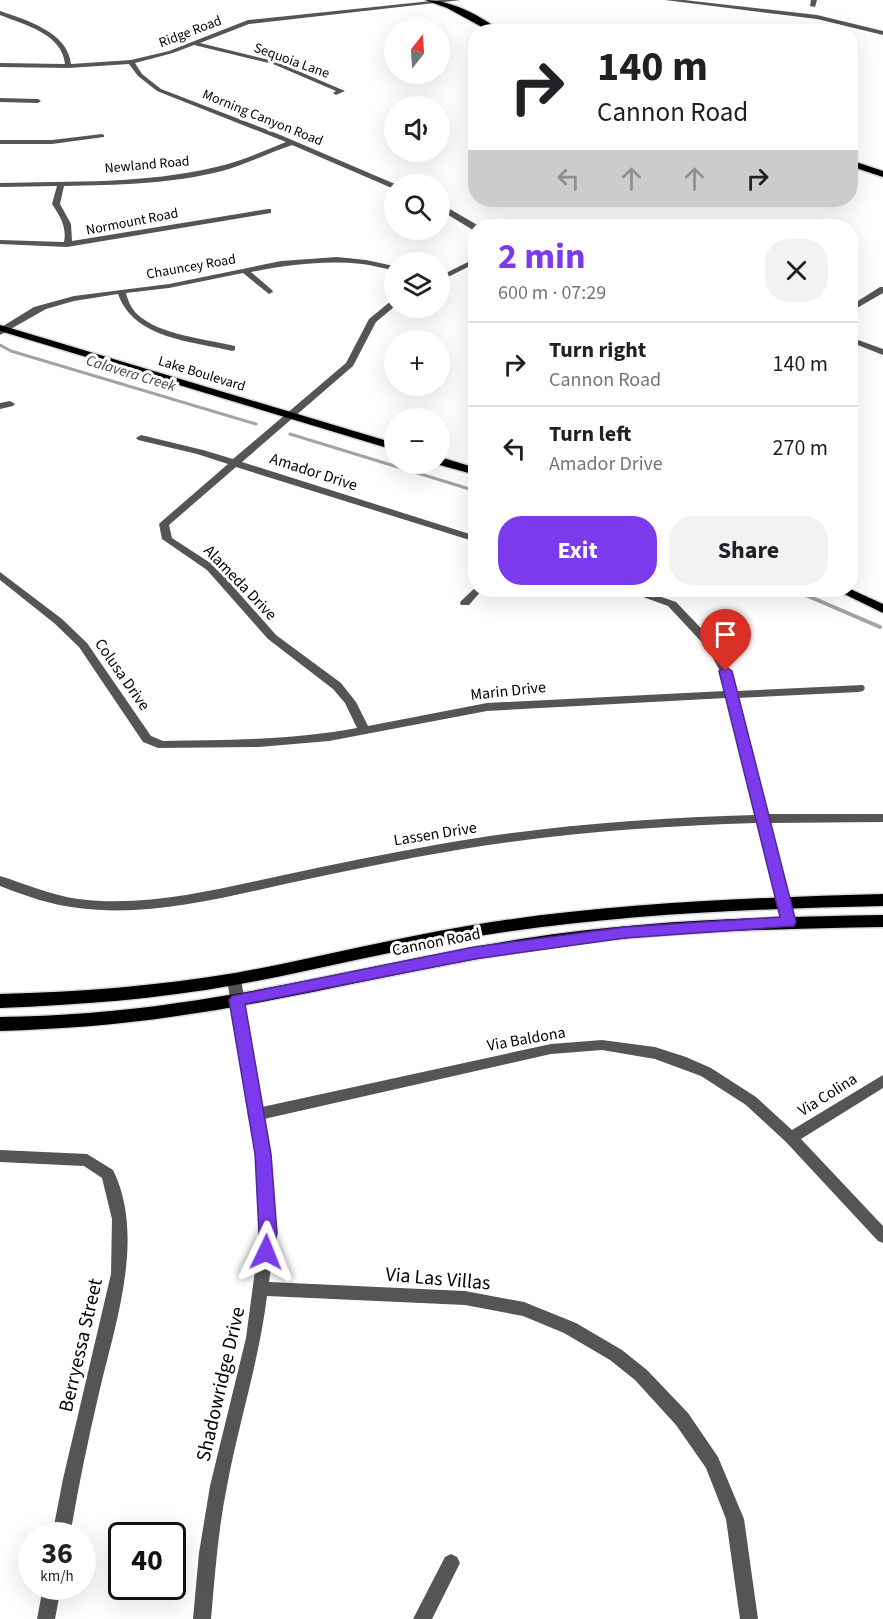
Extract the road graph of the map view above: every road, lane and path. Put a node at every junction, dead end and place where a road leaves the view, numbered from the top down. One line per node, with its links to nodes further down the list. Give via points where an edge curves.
1 (429, 0): 4 (main road)
2 (459, 0): 4 (street, Ridge Road)
3 (668, 0): 7 (street, via 770,8)
4 (441, 2): 6 (main road); 11 (street, Ridge Road, via 248,22)
5 (0, 13): 14 (street, via 60,42 68,54)
6 (483, 24)
7 (846, 24)
8 (858, 27): 10 (street)
9 (883, 27): 10 (street)
10 (879, 32)
11 (193, 44): 12 (street, Ridge Road); 15 (street, Sequoia Lane, via 274,63 342,91)
12 (131, 62): 14 (street, Ridge Road); 20 (street, Morning Canyon Road, via 159,90)
13 (0, 64): 14 (street, Ridge Road)
14 (68, 66)
15 (336, 93)
16 (0, 100): 17 (street)
17 (38, 101)
18 (102, 136): 19 (street, via 52,142)
19 (0, 142)
20 (292, 142): 23 (street, Morning Canyon Road); 24 (street, Newland Road, via 197,173)
21 (858, 166): 22 (main road)
22 (883, 174)
23 (384, 182)
24 (61, 183): 25 (street, Newland Road); 30 (street, via 56,204 67,222)
25 (0, 185)
26 (268, 211): 30 (street, Normount Road)
27 (450, 213): 28 (street)
28 (468, 223)
29 (0, 243): 30 (street, Normount Road)
30 (67, 245)
31 (468, 264): 34 (street)
32 (384, 265): 33 (street, Chauncey Road, via 321,259)
33 (244, 270): 36 (street, Chauncey Road); 37 (street)
34 (450, 274)
35 (883, 289): 38 (street)
36 (121, 292): 40 (street, Chauncey Road, via 78,297 40,308); 42 (street, via 128,310 148,325)
37 (269, 292)
38 (858, 305)
39 (384, 311): 44 (street, Alameda Drive, via 372,321 350,364)
40 (2, 330): 44 (main road, Lake Boulevard)
41 (858, 342): 43 (street)
42 (232, 348)
43 (883, 352)
44 (292, 416): 46 (main road, Lake Boulevard); 47 (street, Alameda Drive)
45 (141, 438): 47 (street, Amador Drive)
46 (384, 444)
47 (236, 463): 50 (street, Amador Drive); 59 (street, Alameda Drive, via 165,525 167,539 211,568 272,637 337,686)
48 (450, 464): 49 (main road)
49 (468, 470)
50 (468, 536)
51 (0, 575): 60 (street, Colusa Drive, via 83,645 147,738)
52 (471, 597): 55 (street)
53 (652, 597): 58 (street, via 672,604 713,647 726,671)
54 (857, 597): 56 (main road)
55 (465, 603)
56 (883, 609)
57 (859, 688): 58 (street, Marin Drive)
58 (731, 694): 59 (street, Marin Drive, via 487,707); 62 (street)
59 (364, 730): 60 (street, Marin Drive, via 259,743)
60 (162, 744)
61 (883, 818): 62 (street, Lassen Drive)
62 (761, 819): 63 (street, Lassen Drive, via 537,834 428,850 145,905 67,903); 65 (street)
63 (0, 881)
64 (883, 900): 65 (main road, Cannon Road)
65 (784, 902): 67 (street); 68 (main road, Cannon Road, via 618,911 467,932)
66 (883, 921): 67 (main road, Cannon Road)
67 (788, 922): 69 (main road, Cannon Road, via 625,932 474,953)
68 (234, 979): 69 (street, Shadowridge Drive); 70 (main road, Cannon Road, via 141,993)
69 (237, 1000): 71 (main road, Cannon Road, via 141,1014); 73 (street, Shadowridge Drive)
70 (0, 1001)
71 (0, 1024)
72 (883, 1081): 74 (street, Via Colina)
73 (255, 1115): 74 (street, Via Baldona, via 551,1049 602,1045 655,1053 706,1072 751,1101); 77 (street, Shadowridge Drive, via 263,1154 268,1233)
74 (791, 1138): 76 (street, Via Baldona)
75 (0, 1156): 78 (street, Berryessa Street, via 87,1160 108,1174 120,1219 119,1274)
76 (883, 1236)
77 (262, 1289): 82 (street, Shadowridge Drive, via 218,1486); 84 (street, Via Las Villas, via 465,1298 524,1309 570,1328 616,1354 682,1419 712,1463 735,1519)
78 (63, 1522)
79 (451, 1563): 83 (street)
80 (50, 1600): 81 (street)
81 (46, 1619)
82 (202, 1619)
83 (422, 1619)
84 (749, 1619)

